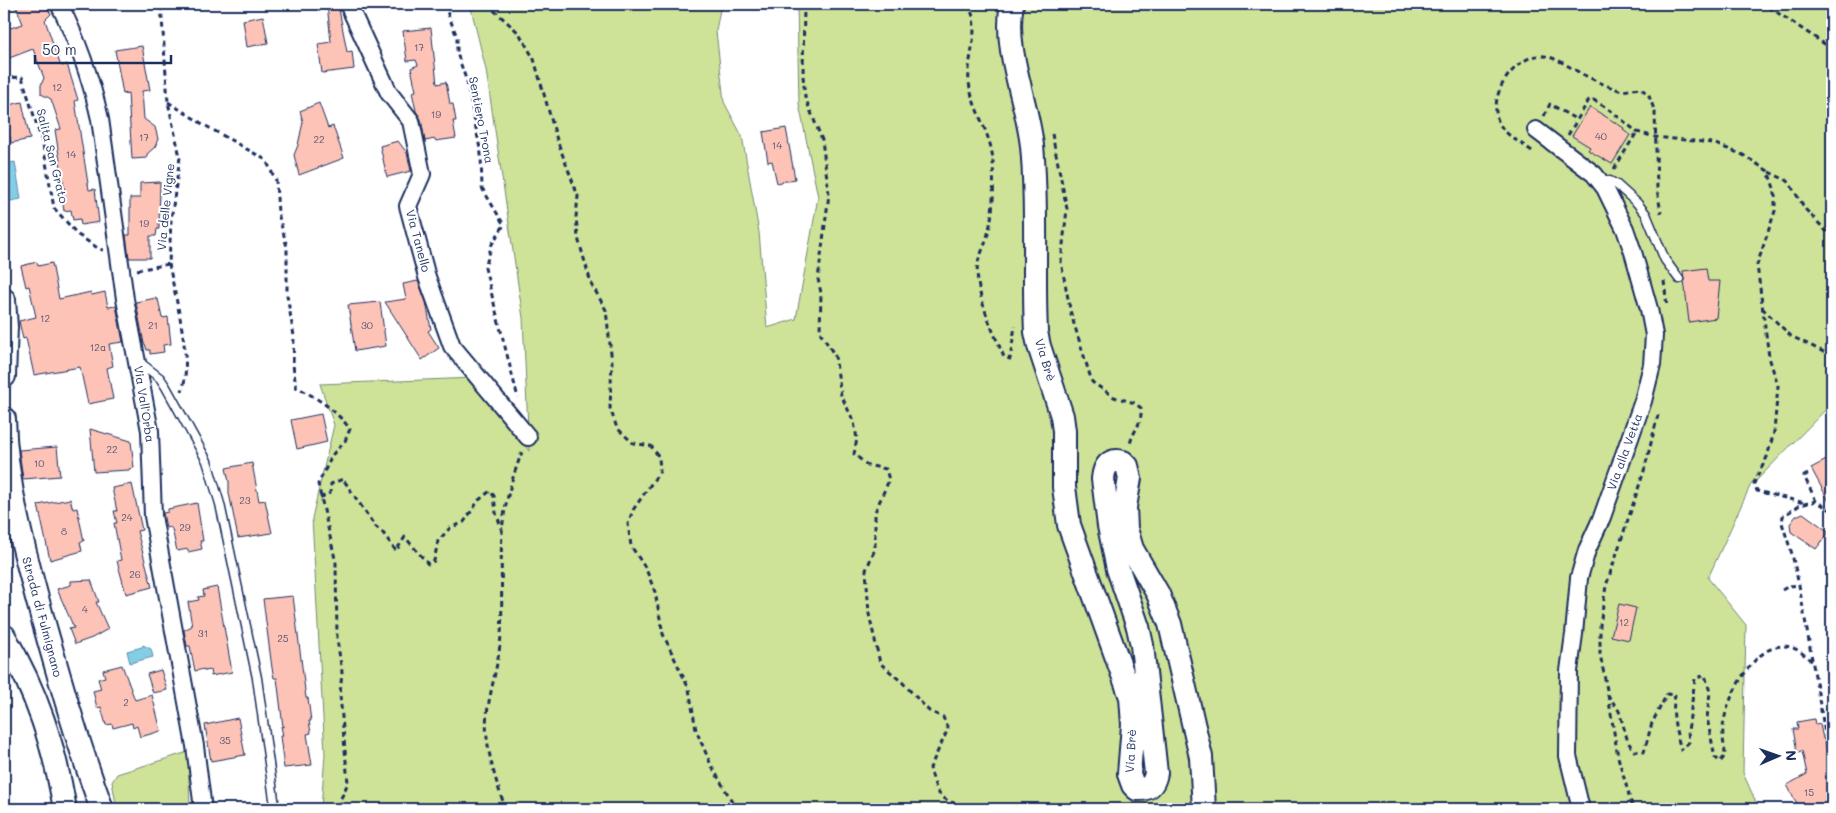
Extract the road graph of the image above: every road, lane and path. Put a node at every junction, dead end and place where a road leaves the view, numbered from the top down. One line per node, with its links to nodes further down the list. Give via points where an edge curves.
1 (59, 4): 25 (street, Via Vall'Orba, via 79,46 94,90 106,151)
2 (161, 4): 13 (path, Via delle Vigne)
3 (348, 4): 40 (street, Via Tanello, via 389,93 411,121 422,174 408,206 427,277 452,346)
4 (444, 4): 36 (path, Sentiero Trona, via 458,37 457,53 467,82 481,154 482,188 504,225 492,244 485,268)
5 (487, 4): 60 (path, via 519,33 534,59 557,140 578,196 578,238 591,283 606,310 612,362 610,408 618,428 634,443 651,446 659,457 660,470 633,510 628,524 631,546 655,592 663,634 689,689 696,730 711,765 734,803)
6 (804, 4): 61 (path, via 805,97 822,140 829,194 818,279 820,332 835,356 841,395 854,422 857,439 854,454 867,465 886,469 889,480 875,512 875,549 866,570 869,614 880,663 929,711 943,717 948,729 930,768 937,791 946,801)
7 (968, 4): 32 (path, via 974,32 969,61 970,89 993,159 992,205 987,237 978,263 979,287 987,319 1004,356 1010,359)
8 (1012, 4): 62 (street, Via Brè, via 1009,16 1012,45 1034,171 1036,332 1062,416 1064,487 1069,525 1131,696 1130,780 1137,789 1148,788 1156,773 1142,645 1118,569 1108,526 1103,479 1109,463 1123,462 1130,478 1125,507 1126,529 1132,549 1164,608 1176,644 1201,757)
9 (1751, 4): 10 (path, via 1770,8)
10 (1832, 49)
11 (4, 78): 25 (path, Salita San Grato, via 22,77 43,145 54,208 78,235 98,249)
12 (1588, 100): 18 (path, via 1592,99 1610,110)
13 (168, 102): 26 (path, Via delle Vigne, via 180,157 171,220); 43 (path, via 266,160 276,181 278,213 287,247 287,295 294,336 296,387 314,396 350,429 322,474 318,484)
14 (1554, 106): 15 (path)
15 (1577, 120)
16 (1051, 130): 41 (path, via 1068,209 1062,262 1071,314 1092,382 1114,397 1141,408 1140,425 1133,432)
17 (1536, 130): 22 (street, Via alla Vetta)
18 (1636, 132): 19 (path); 20 (path)
19 (1655, 137): 21 (path, via 1713,143 1743,155); 24 (path, via 1661,213)
20 (1614, 170)
21 (1768, 171): 23 (path, via 1788,181 1806,210); 30 (path, via 1775,191 1775,211 1757,265)
22 (1601, 181): 24 (lane, via 1614,182 1637,203 1649,220); 63 (street, Via alla Vetta, via 1633,252 1649,309 1654,349 1649,382 1636,424 1579,578 1570,672 1568,756)
23 (1832, 236)
24 (1660, 246): 28 (lane); 31 (path)
25 (119, 254): 27 (street, Via Vall'Orba)
26 (169, 264): 27 (path, Via delle Vigne); 37 (path, Via delle Vigne, via 186,361 184,388)
27 (121, 273): 34 (street, Via Vall'Orba)
28 (1680, 279)
29 (4, 300): 35 (street)
30 (1762, 307): 33 (path, via 1791,336); 45 (path, via 1769,357 1778,386 1774,432 1767,457 1754,482 1757,491)
31 (1667, 315)
32 (1015, 324)
33 (1832, 356)
34 (137, 360): 37 (lane, via 160,378); 57 (street, Via Vall'Orba, via 150,431 153,516 195,746)
35 (4, 376)
36 (518, 400)
37 (176, 404): 54 (lane, via 207,461 220,504 258,678)
38 (1659, 407): 52 (path, via 1644,471 1602,604 1600,654)
39 (4, 433): 56 (street, Strada di Fulmignano, via 6,464 20,535 74,732)
40 (528, 437): 47 (path, via 511,479)
41 (1130, 449)
42 (1808, 474): 44 (path, via 1804,476)
43 (320, 498): 47 (path, via 330,493 331,484 343,480 396,551 405,536 428,564 434,561 438,541 450,528 464,522 479,500 490,492 494,496); 58 (path, via 336,563 342,672 340,695 348,783)
44 (1816, 501): 45 (path); 46 (path)
45 (1805, 503): 48 (path, via 1783,516 1782,523)
46 (1832, 511)
47 (502, 531): 59 (path, via 499,659 486,715 489,750 497,787)
48 (1799, 585): 49 (path); 51 (path)
49 (1782, 590)
50 (4, 636): 55 (street, via 42,713)
51 (1812, 661): 52 (path, via 1793,648 1780,645 1759,655 1743,673 1728,704 1723,729 1726,756 1720,762 1715,757 1707,718 1710,692 1705,675 1695,679 1689,742 1681,750 1672,709 1675,695 1667,694 1652,723 1644,752 1634,751 1628,742 1619,711); 53 (path)
52 (1608, 695): 64 (path, via 1618,757)
53 (1832, 773)
54 (274, 799)
55 (65, 809)
56 (102, 809)
57 (203, 809)
58 (336, 809)
59 (506, 809)
60 (753, 809)
61 (968, 809)
62 (1204, 809)
63 (1581, 809)
64 (1633, 809)

